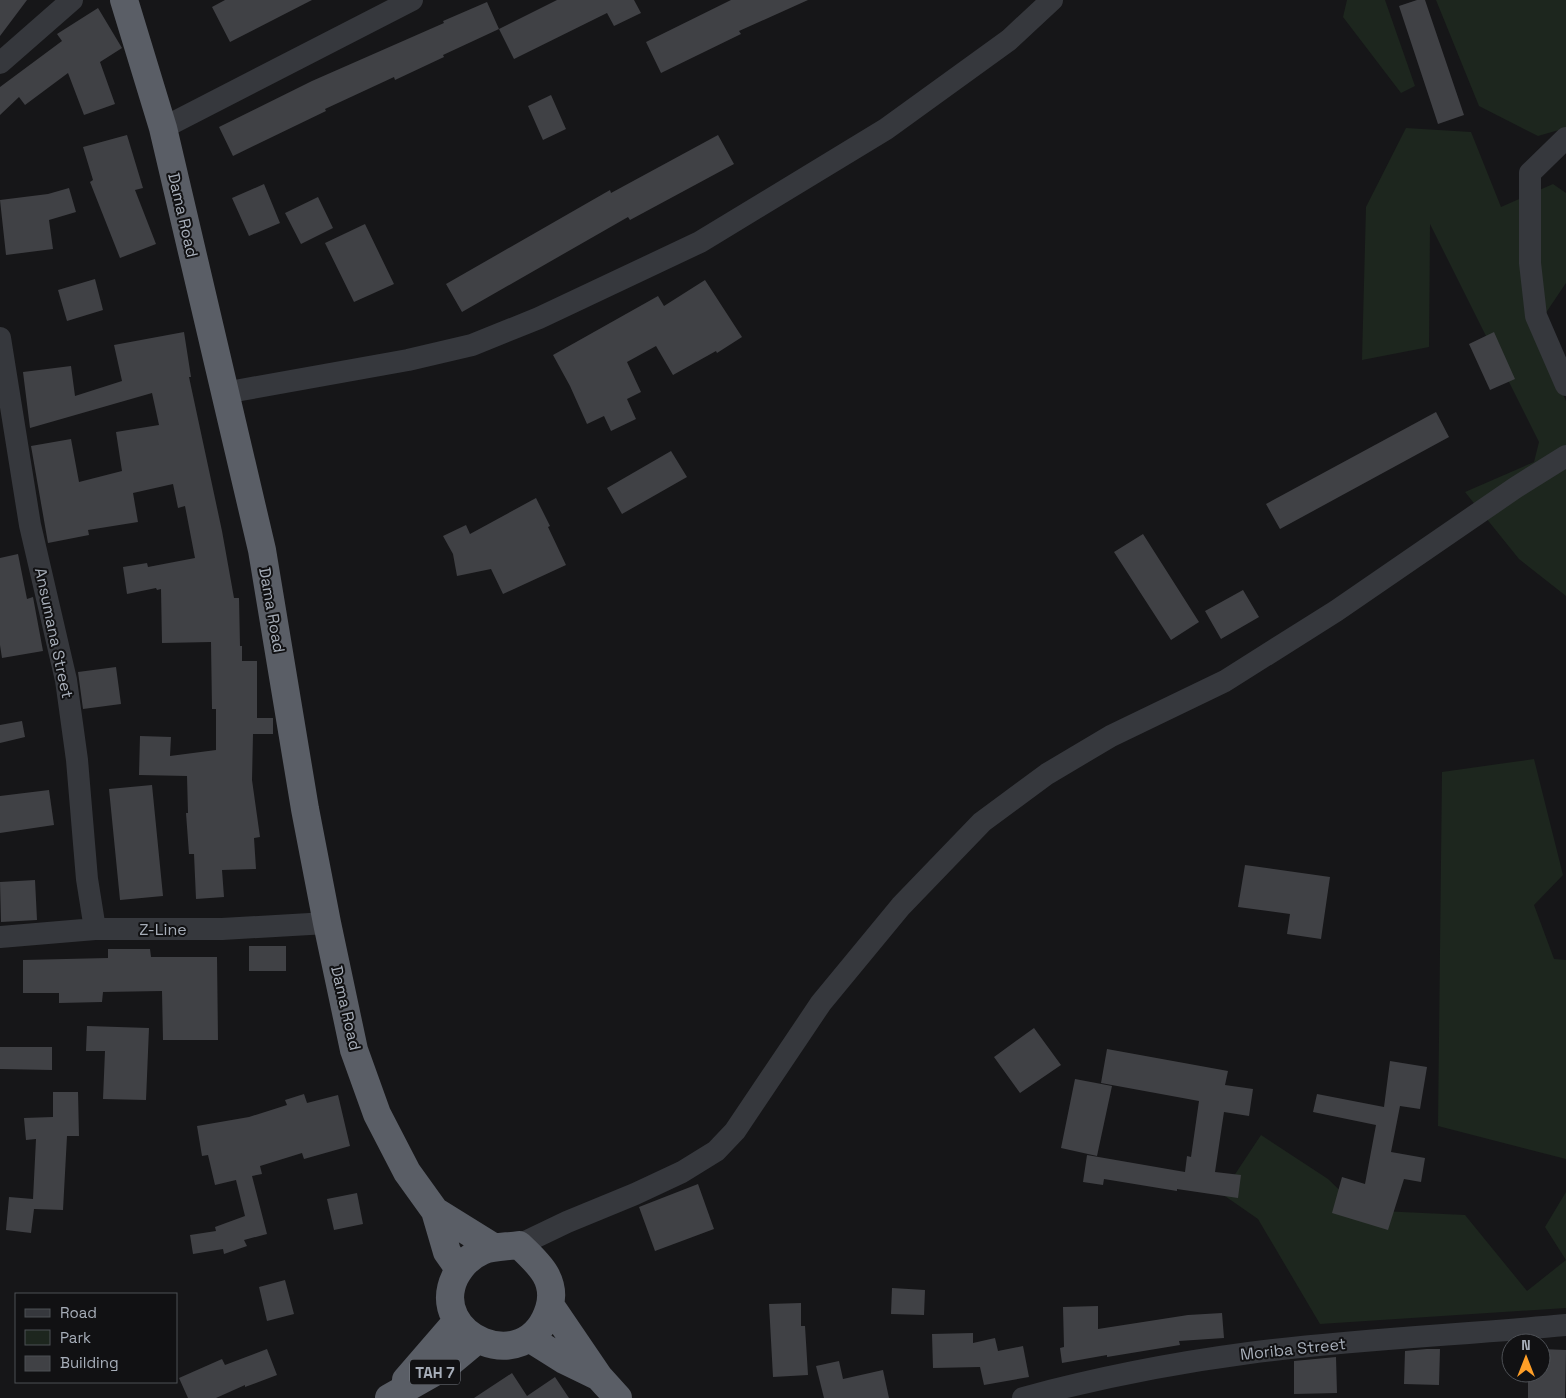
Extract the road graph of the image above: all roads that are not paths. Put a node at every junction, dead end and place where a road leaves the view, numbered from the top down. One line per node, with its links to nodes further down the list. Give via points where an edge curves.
1 (72, 0): 5 (street)
2 (124, 0): 6 (highway, Dama Road)
3 (412, 0): 6 (street)
4 (1052, 0): 10 (street, via 1009,40 886,130 700,242 593,293 472,345 408,360)
5 (0, 63)
6 (163, 128): 10 (highway, Dama Road)
7 (1566, 138): 9 (street, via 1530,173 1530,262 1536,316)
8 (0, 338): 13 (street, Ansumana Street, via 30,525 66,680)
9 (1566, 385)
10 (224, 393): 12 (highway, Dama Road, via 262,550)
11 (1566, 456): 16 (street, via 1225,681 1111,736 1047,774 982,822 901,906 821,1002 735,1131 716,1151 636,1194)
12 (327, 923): 13 (street, Z-Line, via 222,929); 15 (highway, Dama Road, via 354,1050 377,1114 407,1172)
13 (95, 929): 14 (street, Z-Line)
14 (0, 937)
15 (435, 1211): 16 (highway); 17 (highway, via 447,1252)
16 (506, 1246): 17 (highway, via 474,1255); 18 (highway, via 541,1267 548,1278)
17 (460, 1269): 19 (highway, via 453,1281 451,1294 452,1308)
18 (550, 1305): 21 (highway, via 539,1329); 23 (highway)
19 (458, 1321): 22 (highway); 24 (highway, TAH 7)
20 (1566, 1324): 26 (street, Moriba Street, via 1250,1353 1164,1366)
21 (529, 1338): 22 (highway, via 503,1346); 23 (highway)
22 (477, 1340): 24 (highway, TAH 7, via 447,1365)
23 (599, 1377): 25 (highway)
24 (389, 1398)
25 (618, 1398)
26 (1023, 1398)

